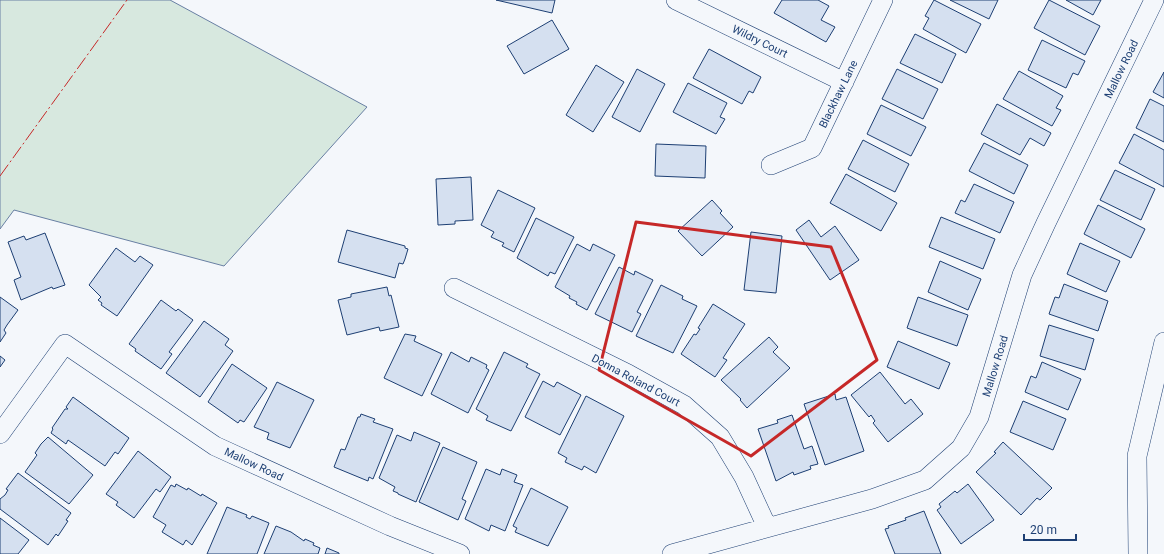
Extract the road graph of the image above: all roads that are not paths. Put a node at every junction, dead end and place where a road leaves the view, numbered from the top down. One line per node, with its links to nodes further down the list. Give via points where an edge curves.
1 (676, 0): 4 (street, Wildry Court)
2 (884, 0): 4 (street, Blackhaw Lane)
3 (1154, 0): 9 (street, Mallow Road, via 1022,275 979,417 961,448 925,480 872,499)
4 (844, 82): 5 (street, Blackhaw Lane, via 812,148)
5 (771, 165)
6 (454, 288): 9 (street, Donna Roland Court, via 628,374 684,405 720,437 744,477)
7 (1164, 342): 12 (street, via 1137,456)
8 (0, 434): 10 (street, Mallow Road, via 65,344 215,446 390,526)
9 (767, 528): 11 (street, Mallow Road)
10 (460, 554)
11 (672, 554)
12 (1138, 554)

